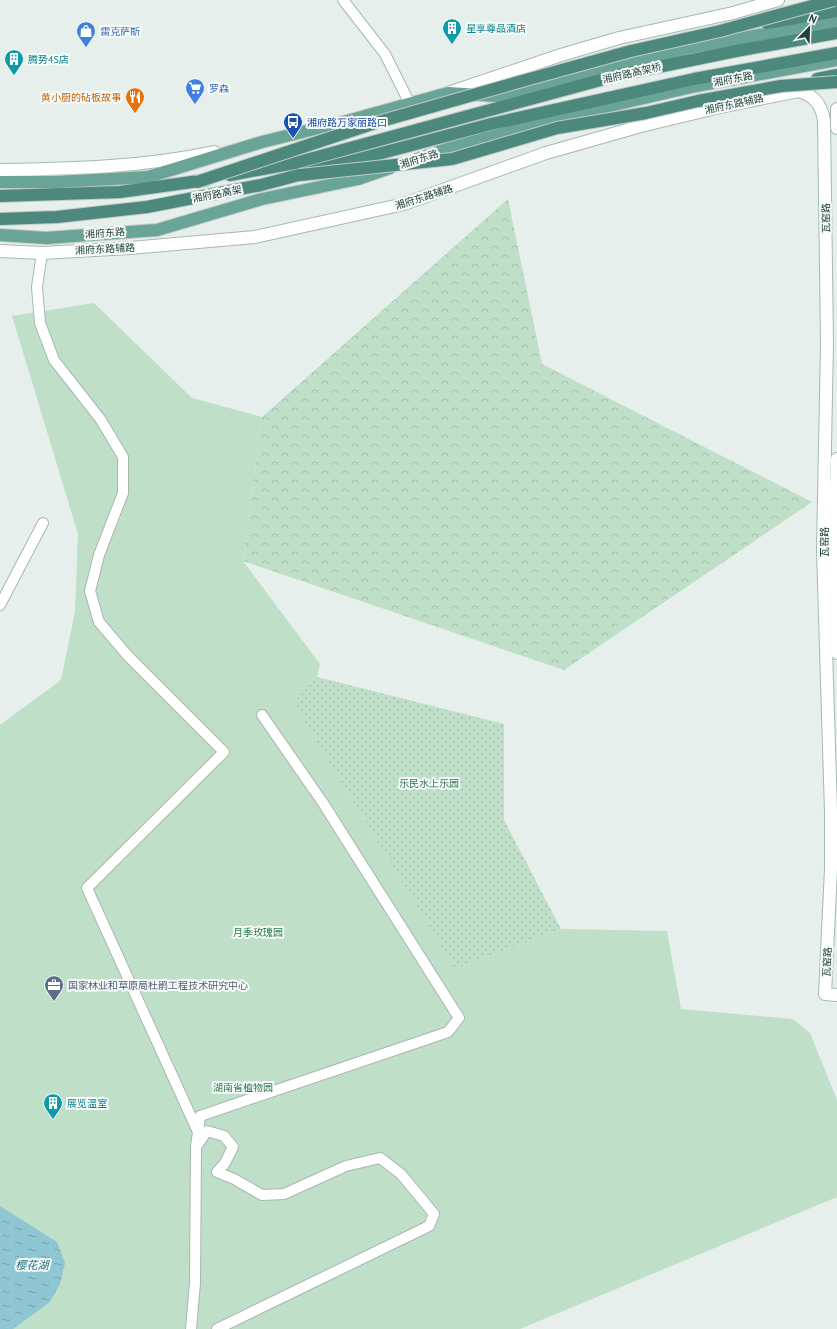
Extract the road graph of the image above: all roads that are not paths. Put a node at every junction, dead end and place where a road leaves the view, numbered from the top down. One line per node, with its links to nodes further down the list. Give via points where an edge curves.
1 (343, 0): 15 (street, via 385,54)
2 (778, 0): 14 (main road, via 733,13 619,38)
3 (834, 0): 6 (highway, bridge)
4 (837, 11): 6 (highway, bridge)
5 (837, 21): 14 (main road, via 694,47 497,96)
6 (720, 31): 24 (highway, bridge, via 631,51 378,122)
7 (837, 33): 17 (highway, 湘府路高架桥, via 619,75)
8 (837, 53): 19 (highway, 湘府路高架桥, via 694,79 491,124)
9 (837, 60): 27 (main road, 湘府东路, via 696,86 562,117 447,149 358,179 262,199 157,230 46,238)
10 (837, 75): 12 (highway, bridge)
11 (837, 82): 12 (highway, bridge); 13 (main road, 湘府东路辅路)
12 (780, 86): 22 (highway, bridge, via 698,101 646,114 557,128 452,159)
13 (798, 91): 29 (main road, 湘府东路辅路, via 720,106 546,153 404,204 255,236 130,248); 31 (main road, 瓦窑路, via 812,97 819,104 824,120)
14 (448, 93): 15 (main road)
15 (410, 104): 20 (main road)
16 (837, 109): 18 (main road)
17 (429, 126): 24 (highway, 湘府路高架, bridge, via 295,163)
18 (837, 128)
19 (429, 141): 22 (highway, 湘府路高架, bridge)
20 (262, 142): 21 (main road, via 149,163); 23 (main road, via 148,177)
21 (0, 170)
22 (300, 174): 26 (highway, 湘府路高架, via 260,185 147,207 58,218)
23 (0, 182)
24 (197, 182): 25 (highway, 湘府路高架, via 120,192)
25 (0, 196)
26 (0, 219)
27 (0, 235)
28 (0, 251): 29 (main road, 湘府东路辅路)
29 (42, 253): 38 (street, via 38,287 40,323 54,360 101,420 123,457 123,493 99,555 90,592 99,622 128,656 224,752 87,888)
30 (837, 459): 31 (main road, 瓦窑路)
31 (832, 492): 32 (main road, 瓦窑路)
32 (832, 505): 35 (main road, 瓦窑路); 37 (main road, 瓦窑路, via 823,550 831,832 825,994)
33 (43, 523): 34 (street)
34 (0, 605)
35 (837, 654)
36 (262, 715): 38 (street, via 323,803 458,1018 448,1032 200,1116)
37 (837, 995)
38 (198, 1132): 39 (street)
39 (196, 1147): 40 (street, via 195,1283); 41 (street, via 207,1132 224,1136 233,1147 217,1172 262,1195 284,1194 346,1166 380,1158 401,1174 434,1214 429,1226)
40 (191, 1329)
41 (217, 1329)

